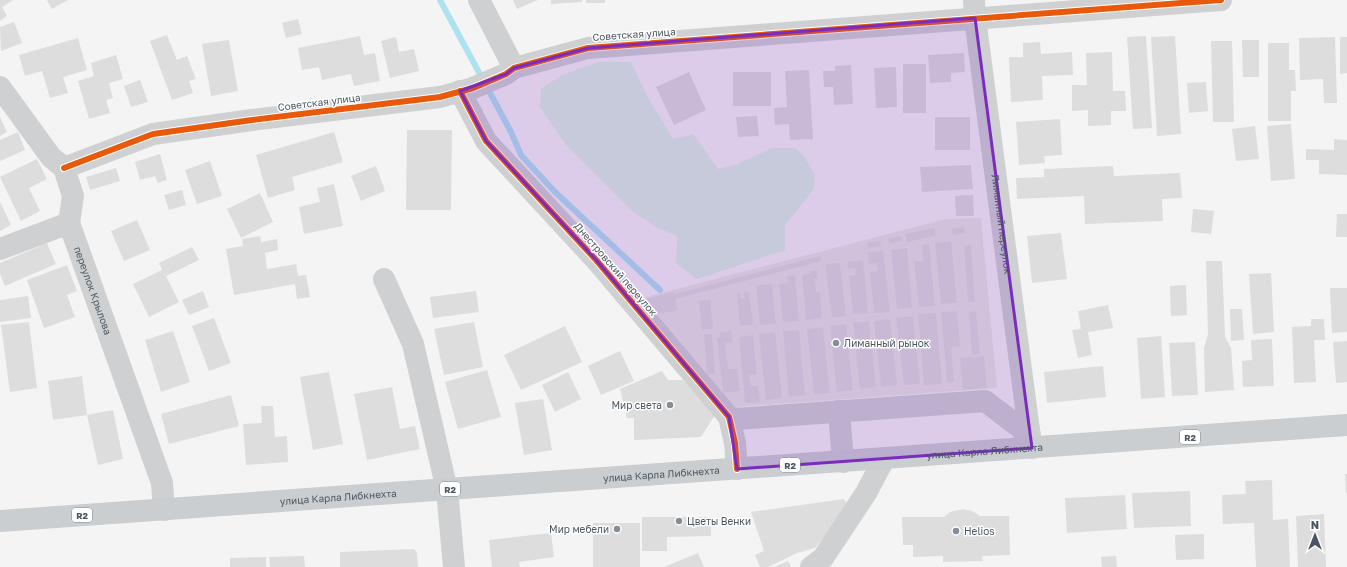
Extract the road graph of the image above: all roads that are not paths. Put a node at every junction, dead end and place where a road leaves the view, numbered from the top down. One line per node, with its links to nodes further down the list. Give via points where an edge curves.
1 (479, 0): 4 (street)
2 (1221, 0): 3 (street, Советская улица)
3 (975, 9): 4 (street, Советская улица, via 588,48); 14 (street, Лиманный переулок)
4 (510, 71): 6 (street, Советская улица)
5 (0, 88): 7 (street, переулок Крылова, via 52,157)
6 (467, 89): 7 (street, Советская улица, via 440,97 153,134); 12 (street, Днестровский переулок, via 486,141 596,260)
7 (64, 168): 8 (street, переулок Крылова, via 73,196)
8 (69, 223): 9 (street); 19 (street, переулок Крылова, via 162,483)
9 (0, 249)
10 (384, 279): 18 (street, via 413,344)
11 (839, 411): 12 (street, via 736,419); 14 (street, via 985,401 1022,429); 16 (street)
12 (729, 417): 17 (street, Днестровский переулок)
13 (1347, 425): 14 (main road, улица Карла Либкнехта / R2)
14 (1032, 448): 15 (main road, улица Карла Либкнехта / R2)
15 (884, 459): 16 (main road, улица Карла Либкнехта / R2); 22 (street, via 823,558)
16 (843, 462): 17 (main road, улица Карла Либкнехта / R2)
17 (737, 469): 18 (main road, улица Карла Либкнехта / R2)
18 (447, 490): 19 (main road, улица Карла Либкнехта / R2); 21 (street)
19 (164, 510): 20 (main road, улица Карла Либкнехта / R2)
20 (0, 521)
21 (454, 567)
22 (811, 567)

